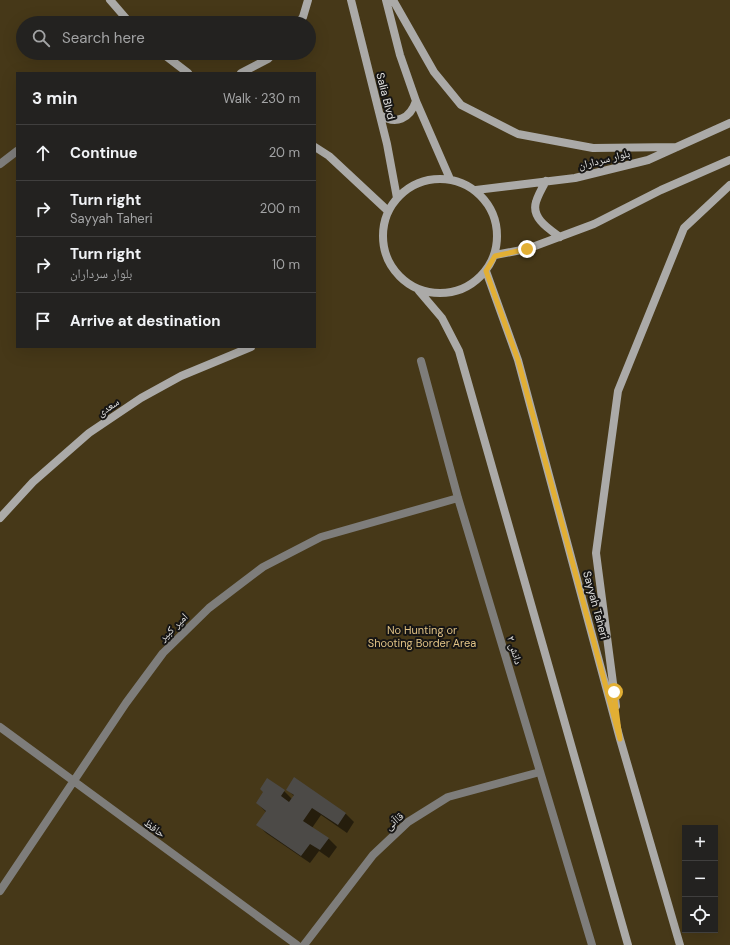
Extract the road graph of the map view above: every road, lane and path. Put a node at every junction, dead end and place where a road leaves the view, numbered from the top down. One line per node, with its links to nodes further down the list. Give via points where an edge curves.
1 (110, 0): 6 (main road)
2 (308, 0): 7 (main road)
3 (351, 0): 13 (main road, Salia Blvd)
4 (386, 0): 12 (main road, via 400,56)
5 (393, 0): 15 (main road, via 434,72 460,105 518,134 594,148)
6 (124, 16)
7 (302, 16)
8 (171, 60): 10 (main road)
9 (266, 60): 11 (main road)
10 (187, 72)
11 (243, 72)
12 (416, 101): 13 (main road, via 410,114 404,118 391,120); 20 (main road)
13 (380, 115): 24 (main road, Salia Blvd)
14 (730, 123): 15 (main road, بلوار سرداران)
15 (677, 147): 21 (main road, بلوار سرداران, via 648,160 575,178)
16 (316, 148): 25 (main road, via 329,156)
17 (16, 152): 19 (street)
18 (730, 160): 26 (main road, via 661,190 594,224)
19 (0, 164)
20 (450, 179): 23 (main road); 24 (main road, via 424,181 412,186)
21 (546, 181): 23 (main road, بلوار سرداران); 26 (main road, via 535,204 538,218 546,228)
22 (730, 185): 35 (main road, via 684,228 618,390 596,553)
23 (476, 190): 27 (main road, via 491,209 498,232)
24 (397, 198): 25 (main road)
25 (388, 211): 29 (main road, via 383,231 384,252 393,270 408,285)
26 (560, 237): 27 (main road, via 527,249)
27 (495, 256): 28 (main road)
28 (486, 271): 29 (main road, via 473,284 456,292 438,294); 35 (main road, Sayyah Taheri, via 522,376)
29 (419, 290): 42 (main road, via 442,318 459,351)
30 (249, 348): 33 (main road, سعدی, via 180,376 141,398 89,433 33,482)
31 (421, 360): 32 (street, دانش ۲)
32 (458, 498): 36 (street, دانش ۲); 37 (street, امیر کبیر, via 321,537 263,568 208,608 163,653)
33 (0, 518)
34 (0, 727): 37 (street, حافظ)
35 (620, 739): 43 (main road, Sayyah Taheri)
36 (540, 772): 40 (street, قاآنی, via 448,797 408,822 373,855); 41 (street, دانش ۲)
37 (73, 782): 38 (street, امیر کبیر); 39 (street, حافظ)
38 (0, 891)
39 (298, 945)
40 (304, 945)
41 (592, 945)
42 (628, 945)
43 (680, 945)

